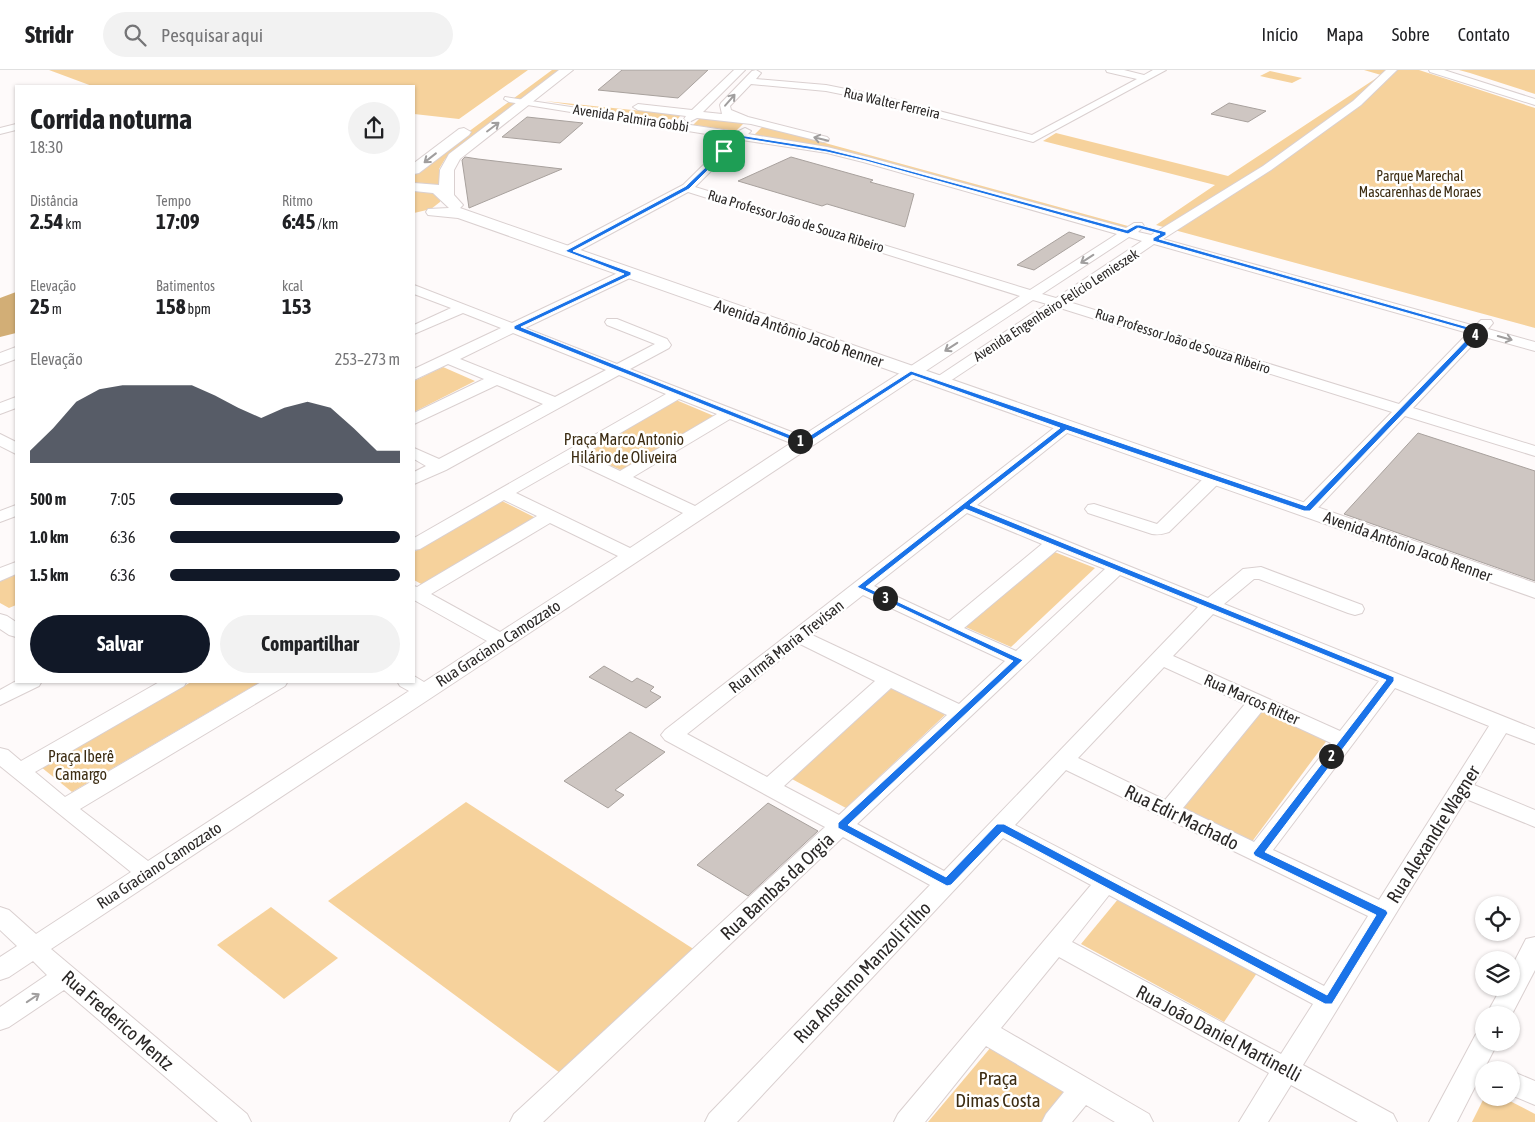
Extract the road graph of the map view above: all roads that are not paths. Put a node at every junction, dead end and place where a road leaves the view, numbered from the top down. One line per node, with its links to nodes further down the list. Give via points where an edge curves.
1 (548, 70): 13 (main road)
2 (567, 70): 13 (main road)
3 (740, 70): 17 (street)
4 (759, 70): 11 (street)
5 (1111, 70): 10 (street)
6 (1161, 70): 10 (street)
7 (1392, 70): 29 (street, Avenida Engenheiro Felício Lemieszek, via 1357,103 1268,168)
8 (1434, 70): 14 (street)
9 (1454, 70): 12 (street)
10 (1145, 78): 11 (street, Rua Walter Ferreira, via 1033,139 872,97 826,88)
11 (748, 81): 18 (street, one-way to 11, via 726,112 724,108)
12 (1535, 95)
13 (521, 97): 15 (street, Avenida Palmira Gobbi); 20 (street, Avenida Palmira Gobbi); 23 (main road, one-way to 23, via 481,119); 26 (main road, one-way to 13, via 447,170 454,156)
14 (1535, 102)
15 (610, 104)
16 (629, 106): 17 (street, Avenida Palmira Gobbi)
17 (695, 114): 18 (street, Avenida Palmira Gobbi); 20 (street, via 688,120)
18 (751, 121): 22 (street); 28 (street, Avenida Palmira Gobbi, one-way to 18)
19 (15, 127): 21 (street)
20 (689, 128): 22 (street, Avenida Palmira Gobbi)
21 (0, 131)
22 (739, 137): 25 (street); 28 (street, Avenida Palmira Gobbi, via 827,150)
23 (415, 169)
24 (415, 187): 26 (main road, via 433,188)
25 (688, 188): 30 (street); 33 (street, Rua Professor João de Souza Ribeiro)
26 (448, 196): 27 (main road); 27 (main road, Avenida Antônio Jacob Renner, via 444,207 428,213)
27 (460, 213): 30 (main road, Avenida Antônio Jacob Renner)
28 (1133, 229): 29 (street, Avenida Palmira Gobbi); 33 (street, Avenida Engenheiro Felício Lemieszek, one-way to 33)
29 (1159, 236): 34 (street, Avenida Engenheiro Felício Lemieszek); 37 (street, Avenida Palmira Gobbi)
30 (568, 251): 31 (main road, Avenida Antônio Jacob Renner)
31 (629, 274): 38 (street); 48 (main road, Avenida Antônio Jacob Renner)
32 (415, 289): 35 (street)
33 (1033, 294): 34 (street, Rua Professor João de Souza Ribeiro); 48 (street, Avenida Engenheiro Felício Lemieszek, one-way to 48)
34 (1061, 302): 51 (street, Avenida Engenheiro Felício Lemieszek); 56 (street, Rua Professor João de Souza Ribeiro)
35 (463, 308): 38 (street); 39 (street)
36 (612, 322): 47 (street, via 664,343)
37 (1483, 327): 40 (street, Avenida Palmira Gobbi); 42 (street, Avenida Palmira Gobbi, one-way to 42); 56 (street)
38 (516, 328): 46 (street); 47 (street)
39 (415, 330)
40 (1535, 335)
41 (15, 344): 43 (main road)
42 (1535, 347)
43 (0, 349)
44 (15, 353): 45 (main road)
45 (0, 359)
46 (448, 359): 49 (street); 50 (street)
47 (618, 370): 52 (street); 54 (street)
48 (911, 373): 51 (main road, Avenida Antônio Jacob Renner); 61 (street, Rua Graciano Camozzato)
49 (415, 375)
50 (497, 379): 54 (street); 58 (street)
51 (939, 382): 59 (main road, Avenida Antônio Jacob Renner)
52 (678, 393): 57 (street); 65 (street)
53 (15, 402): 55 (street)
54 (555, 404): 66 (street)
55 (0, 409)
56 (1404, 410): 63 (street, Rua Professor João de Souza Ribeiro); 73 (street)
57 (730, 413): 61 (street); 68 (street)
58 (415, 419)
59 (1065, 427): 69 (main road, Avenida Antônio Jacob Renner); 71 (street, Rua Irmã Maria Trevisan)
60 (0, 439): 62 (street)
61 (804, 443): 75 (street, Rua Graciano Camozzato)
62 (15, 448)
63 (1535, 451)
64 (415, 454): 66 (street)
65 (572, 454): 68 (street); 70 (street)
66 (440, 466): 67 (street)
67 (415, 478)
68 (620, 478): 75 (street)
69 (1214, 478): 72 (street, via 1158,530); 73 (main road, Avenida Antônio Jacob Renner)
70 (504, 494): 76 (street); 79 (street)
71 (965, 506): 78 (street); 84 (street, Rua Irmã Maria Trevisan)
72 (1094, 509)
73 (1307, 509): 85 (main road, Avenida Antônio Jacob Renner)
74 (15, 510): 77 (street)
75 (697, 513): 80 (street, Rua Graciano Camozzato)
76 (550, 516): 80 (street); 86 (street)
77 (0, 517)
78 (1055, 542): 82 (street); 89 (street)
79 (415, 544)
80 (632, 556): 91 (street, Rua Graciano Camozzato)
81 (15, 568): 83 (street)
82 (1117, 568): 87 (street); 93 (street, Rua Bambas da Orgia)
83 (0, 575)
84 (861, 587): 89 (street); 90 (street, Rua Irmã Maria Trevisan)
85 (1535, 591)
86 (416, 593): 91 (street)
87 (1211, 605): 88 (street, Rua Anselmo Manzoli Filho, via 1254,572); 92 (street, Rua Anselmo Manzoli Filho); 95 (street)
88 (1355, 609)
89 (951, 629): 93 (street)
90 (798, 636): 94 (street); 110 (street, Rua Irmã Maria Trevisan, via 672,735)
91 (502, 641): 100 (street, Rua Graciano Camozzato)
92 (1161, 658): 102 (street, Rua Marcos Ritter); 108 (street, Rua Anselmo Manzoli Filho)
93 (1018, 660): 103 (street, Rua Bambas da Orgia)
94 (889, 679): 103 (street); 110 (street)
95 (1391, 679): 104 (street); 106 (street)
96 (28, 683): 101 (street)
97 (174, 683): 109 (street)
98 (275, 683): 112 (street)
99 (410, 683): 100 (street)
100 (425, 692): 118 (street, Rua Graciano Camozzato)
101 (0, 698)
102 (1258, 702): 106 (street, Rua Marcos Ritter); 113 (street)
103 (962, 714): 115 (street, Rua Bambas da Orgia)
104 (1501, 724): 105 (street); 111 (street, Rua Alexandre Wagner)
105 (1535, 738)
106 (1343, 740): 117 (street)
107 (0, 755): 109 (street)
108 (1063, 760): 113 (street, Rua Edir Machado); 116 (street, Rua Anselmo Manzoli Filho)
109 (20, 771): 112 (street)
110 (768, 787): 115 (street)
111 (1461, 788): 114 (street); 121 (street, Rua Alexandre Wagner)
112 (64, 808): 118 (street)
113 (1169, 810): 117 (street, Rua Edir Machado)
114 (1535, 819)
115 (841, 826): 119 (street); 139 (street, Rua Bambas da Orgia)
116 (1000, 827): 119 (street, Rua Anselmo Manzoli Filho); 120 (street)
117 (1258, 853): 121 (street, Rua Edir Machado)
118 (148, 873): 125 (street, Rua Graciano Camozzato)
119 (947, 883): 140 (street, Rua Anselmo Manzoli Filho)
120 (1106, 883): 123 (street); 129 (street)
121 (1383, 913): 129 (street, Rua Alexandre Wagner)
122 (0, 916): 125 (street, Rua Frederico Mentz)
123 (1055, 944): 132 (street); 134 (street, Rua João Daniel Martinelli)
124 (1535, 946): 128 (street)
125 (35, 947): 126 (street, Rua Graciano Camozzato); 127 (street, Rua Frederico Mentz)
126 (0, 970)
127 (65, 976): 131 (street, one-way to 127); 138 (street, Rua Frederico Mentz)
128 (1527, 979): 130 (street)
129 (1328, 1001): 134 (street, Rua Alexandre Wagner)
130 (1506, 1006)
131 (0, 1020)
132 (983, 1031): 136 (street); 141 (street)
133 (1482, 1058): 146 (street)
134 (1286, 1069): 144 (street, Rua Alexandre Wagner); 145 (street, Rua João Daniel Martinelli)
135 (1520, 1086): 137 (street)
136 (1082, 1089): 142 (street); 143 (street)
137 (1535, 1094)
138 (237, 1122)
139 (524, 1122)
140 (719, 1122)
141 (908, 1122)
142 (1056, 1122)
143 (1139, 1122)
144 (1253, 1122)
145 (1383, 1122)
146 (1443, 1122)

